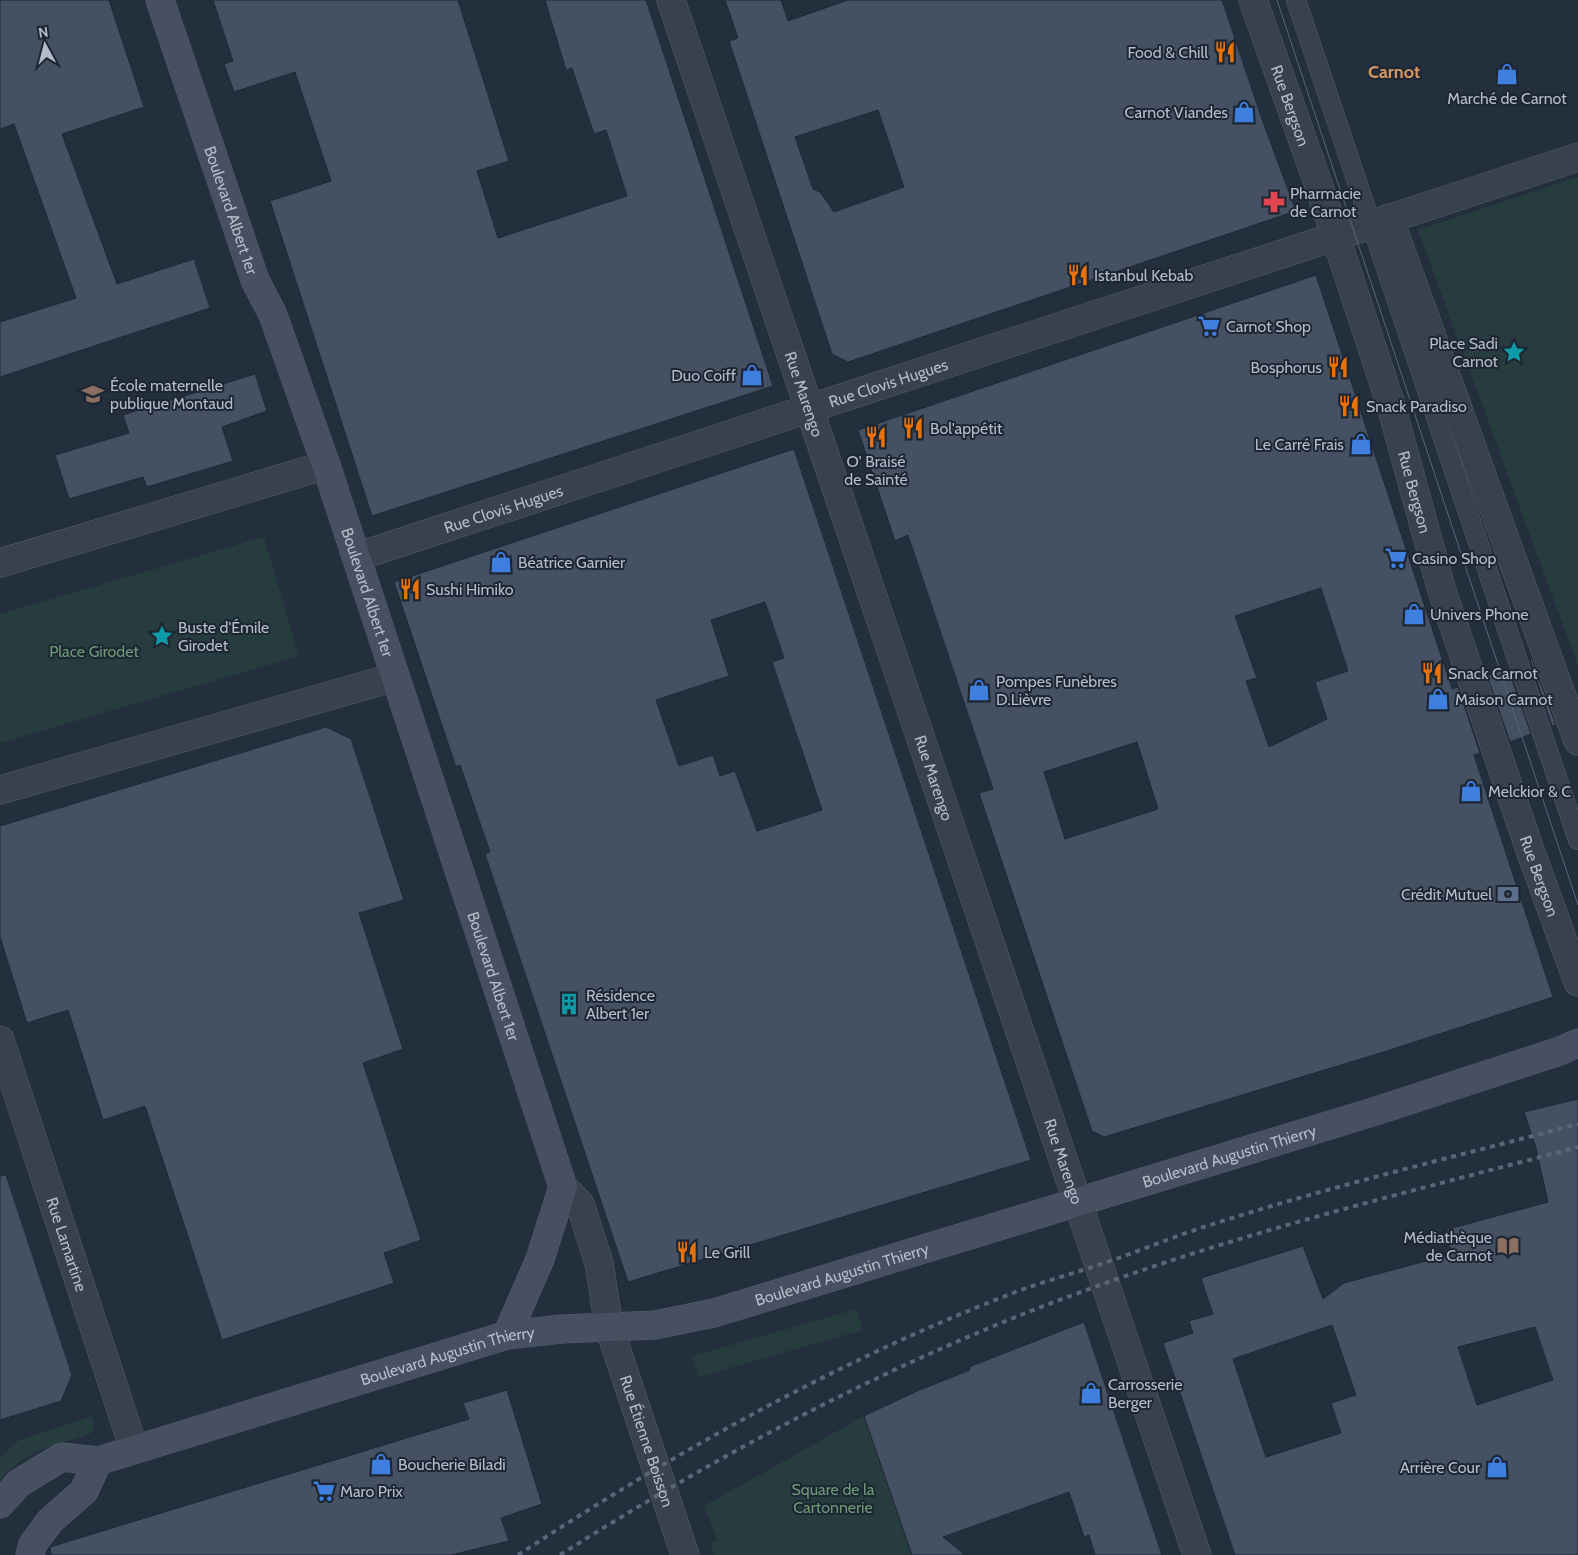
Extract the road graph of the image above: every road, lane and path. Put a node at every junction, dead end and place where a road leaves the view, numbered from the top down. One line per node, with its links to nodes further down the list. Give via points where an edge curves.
1 (160, 0): 9 (main road, Boulevard Albert 1er, via 255,280 273,315)
2 (671, 0): 8 (street, Rue Marengo)
3 (1253, 0): 7 (street, Rue Bergson)
4 (1296, 0): 6 (lane)
5 (1578, 157): 6 (street)
6 (1380, 221): 7 (street); 13 (street); 15 (lane)
7 (1334, 236): 8 (street, Rue Clovis Hugues); 16 (street, Rue Bergson, via 1390,402 1442,591)
8 (809, 408): 10 (street, Rue Clovis Hugues); 20 (street, Rue Marengo)
9 (326, 465): 10 (main road, Boulevard Albert 1er); 11 (street)
10 (356, 557): 12 (main road, Boulevard Albert 1er)
11 (0, 562)
12 (395, 677): 14 (street); 19 (main road, Boulevard Albert 1er)
13 (1578, 741)
14 (0, 790)
15 (1578, 840)
16 (1578, 982)
17 (0, 1040): 23 (street, Rue Lamartine)
18 (1578, 1043): 20 (main road, Boulevard Augustin Thierry, via 1376,1111)
19 (564, 1187): 21 (street, Boulevard Albert 1er, via 580,1204 599,1262); 22 (main road, via 540,1259)
20 (1079, 1202): 21 (main road, Boulevard Augustin Thierry, via 714,1313 655,1325); 28 (street, Rue Marengo)
21 (610, 1327): 22 (main road, Boulevard Augustin Thierry); 27 (street, Rue Étienne Boisson)
22 (507, 1335): 23 (main road, Boulevard Augustin Thierry)
23 (134, 1449): 24 (main road, Boulevard Augustin Thierry)
24 (98, 1462): 25 (main road, Boulevard Augustin Thierry, via 62,1458 19,1483); 26 (main road, via 84,1491 50,1521 33,1544)
25 (0, 1504)
26 (30, 1555)
27 (685, 1555)
28 (1197, 1555)

